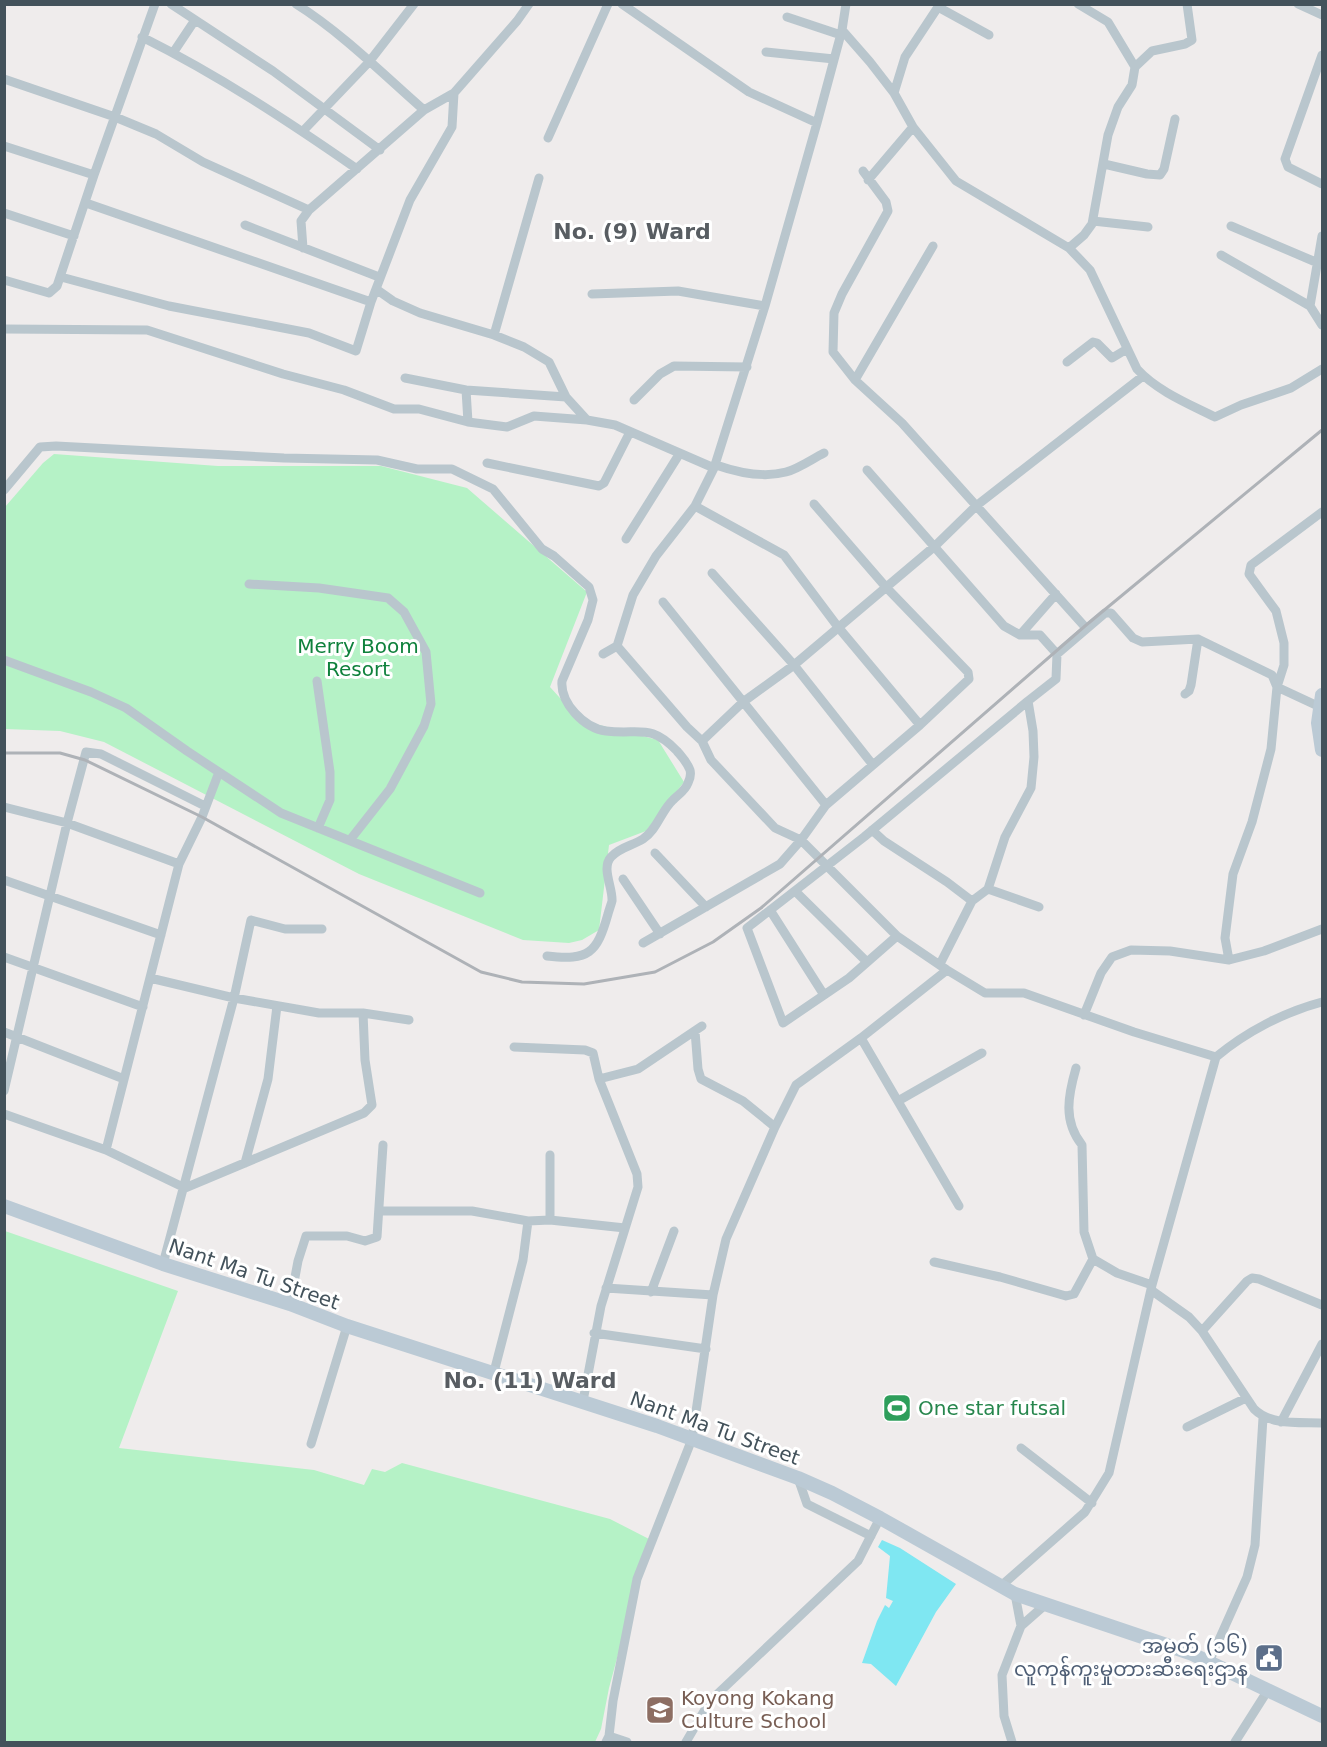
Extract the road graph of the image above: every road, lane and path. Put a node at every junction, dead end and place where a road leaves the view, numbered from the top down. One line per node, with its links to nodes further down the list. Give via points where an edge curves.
1 (155, 4): 18 (street)
2 (171, 4): 15 (street)
3 (297, 4): 23 (street)
4 (414, 4): 23 (street)
5 (529, 4): 26 (street)
6 (608, 4): 35 (street)
7 (622, 4): 32 (street, via 749,92)
8 (846, 4): 16 (street)
9 (1078, 4): 24 (street, via 1108,22)
10 (1187, 4): 24 (street, via 1192,40 1152,51)
11 (1298, 4): 13 (street)
12 (939, 6): 17 (street); 27 (street, via 905,57)
13 (1323, 15)
14 (787, 17): 16 (street)
15 (195, 20): 20 (street); 28 (street, via 273,70)
16 (841, 32): 22 (street); 27 (street)
17 (989, 35)
18 (142, 37): 20 (street); 30 (street)
19 (765, 52): 22 (street)
20 (173, 53): 34 (street)
21 (1323, 55): 42 (street, via 1285,159 1288,167)
22 (834, 59): 32 (street)
23 (369, 62): 28 (street); 29 (street)
24 (1135, 67): 38 (street, via 1132,85 1113,120)
25 (4, 79): 30 (street)
26 (454, 93): 29 (street); 58 (street, via 452,127 410,200)
27 (894, 93): 33 (street)
28 (324, 110): 34 (street); 37 (street)
29 (424, 110): 37 (street)
30 (115, 117): 40 (street); 44 (street)
31 (1175, 119): 38 (street, via 1160,175)
32 (817, 123): 63 (street)
33 (913, 127): 54 (street, via 956,181); 74 (street, via 865,176 886,202 888,211 842,294 834,313 832,336 833,352)
34 (303, 131): 39 (street)
35 (548, 138)
36 (4, 146): 40 (street)
37 (380, 150): 39 (street)
38 (1104, 164): 46 (street)
39 (357, 169): 44 (street)
40 (94, 175): 43 (street)
41 (538, 178): 67 (street)
42 (1323, 184)
43 (86, 203): 50 (street); 62 (street)
44 (309, 210): 53 (street, via 301,221)
45 (4, 213): 50 (street)
46 (1093, 221): 49 (street); 54 (street)
47 (245, 225): 53 (street)
48 (1231, 226): 56 (street)
49 (1148, 227)
50 (74, 236): 57 (street)
51 (1323, 236): 56 (street)
52 (933, 246): 74 (street)
53 (303, 248): 58 (street)
54 (1069, 248): 68 (street, via 1090,270)
55 (1221, 255): 64 (street)
56 (1318, 263): 64 (street)
57 (61, 277): 59 (street, via 49,293); 62 (street, via 169,306 309,333 356,351)
58 (379, 277): 60 (street)
59 (4, 280)
60 (376, 289): 62 (street); 67 (street, via 420,312)
61 (592, 294): 63 (street, via 678,291)
62 (370, 302)
63 (765, 306): 70 (street)
64 (1310, 306): 65 (street)
65 (1323, 326)
66 (4, 329): 79 (street, via 147,330 394,409 419,409)
67 (494, 335): 76 (street, via 549,362)
68 (1127, 349): 69 (street, via 1112,358 1093,342); 72 (street)
69 (1067, 362)
70 (747, 367): 77 (street, via 674,366); 84 (street)
71 (1323, 369): 72 (street, via 1291,388 1215,417)
72 (1143, 376): 89 (street)
73 (405, 378): 75 (street)
74 (855, 380): 89 (street, via 902,423)
75 (466, 390): 76 (street); 79 (street)
76 (566, 398): 78 (street)
77 (634, 400)
78 (587, 420): 79 (street, via 534,416 507,427); 80 (street)
79 (468, 422)
80 (630, 432): 81 (street); 83 (street, via 599,486)
81 (680, 453): 84 (street); 91 (street)
82 (824, 453): 84 (street, via 786,472 772,474)
83 (487, 463)
84 (715, 466): 88 (street)
85 (867, 470): 92 (street)
86 (4, 490): 145 (street, via 40,447 56,446 377,460 417,469 452,469 493,489 542,549 589,587 592,600 588,620 562,681 561,690 568,706 604,731 660,736 684,759 691,773 683,792 651,832 609,858 612,900 600,939 592,951 573,957)
87 (814, 504): 95 (street)
88 (695, 506): 98 (street, via 784,555); 102 (street, via 656,556 633,595)
89 (976, 506): 92 (street); 96 (street)
90 (1323, 512): 108 (street, via 1251,565 1249,574 1276,611 1284,643 1284,665)
91 (626, 539)
92 (934, 546): 95 (street); 100 (street, via 1004,626)
93 (712, 573): 106 (street)
94 (249, 584): 124 (street, via 319,588 388,598 404,612 426,652 431,704 424,726 390,789)
95 (885, 586): 98 (street); 113 (street, via 968,672 969,680)
96 (1056, 594): 99 (street); 100 (street)
97 (663, 602): 112 (street)
98 (838, 627): 106 (street); 113 (street)
99 (1086, 628): 101 (street, via 1105,613 1142,642); 104 (street)
100 (1020, 635): 104 (street, via 1040,635)
101 (1198, 639): 108 (street, via 1272,675); 109 (street, via 1191,685)
102 (618, 646): 103 (street); 114 (street)
103 (603, 654)
104 (1057, 654): 110 (street, via 1056,680)
105 (4, 660): 117 (street, via 126,708)
106 (794, 665): 112 (street); 116 (street)
107 (317, 681): 122 (street, via 330,772 330,800)
108 (1277, 687): 111 (street); 147 (street, via 1271,749 1252,822 1233,874 1225,938)
109 (1185, 694)
110 (1028, 701): 123 (street); 131 (street, via 1034,757 1031,788 1005,837)
111 (1321, 701): 115 (main road, via 1318,723)
112 (743, 702): 114 (street); 118 (street)
113 (920, 725): 116 (street)
114 (702, 741): 125 (street, via 711,759 775,828)
115 (1323, 750)
116 (873, 765): 118 (street)
117 (219, 772): 119 (street); 122 (street, via 281,813)
118 (826, 805): 125 (street)
119 (205, 806): 121 (street, via 101,754 86,752); 127 (street)
120 (4, 807): 121 (street)
121 (68, 823): 127 (street); 134 (street)
122 (318, 828): 124 (street)
123 (872, 830): 128 (street); 135 (street)
124 (350, 840): 133 (street)
125 (801, 840): 128 (street); 136 (street, via 780,864)
126 (655, 853): 136 (street)
127 (179, 864): 142 (street)
128 (827, 866): 132 (street); 143 (street)
129 (623, 879): 141 (street)
130 (4, 880): 134 (street)
131 (988, 889): 135 (street); 137 (street)
132 (795, 891): 138 (street); 148 (street)
133 (480, 893)
134 (51, 896): 142 (street); 149 (street)
135 (972, 901): 150 (street)
136 (706, 906): 141 (street)
137 (1040, 907)
138 (770, 910): 152 (street); 152 (street, via 747,927 783,1023)
139 (1323, 928): 147 (street)
140 (322, 929): 153 (street, via 285,929 251,920)
141 (660, 934): 144 (street)
142 (161, 935): 151 (street)
143 (897, 936): 148 (street); 150 (street)
144 (643, 943)
145 (548, 956)
146 (4, 957): 149 (street)
147 (1229, 960): 158 (street, via 1170,951 1131,950 1112,957)
148 (867, 962): 152 (street)
149 (34, 967): 155 (street); 161 (street)
150 (944, 967): 158 (street, via 986,993 1024,993); 162 (street)
151 (150, 978): 153 (street); 155 (street)
152 (824, 995)
153 (234, 998): 156 (street); 177 (street)
154 (1323, 1002): 165 (street, via 1237,1039)
155 (143, 1006): 167 (street)
156 (277, 1006): 157 (street, via 319,1013); 176 (street, via 268,1079)
157 (363, 1013): 159 (street); 176 (street, via 370,1108)
158 (1084, 1015): 165 (street)
159 (409, 1020)
160 (4, 1032): 161 (street)
161 (18, 1036): 167 (street); 169 (street)
162 (861, 1038): 170 (street); 172 (street, via 796,1085)
163 (514, 1047): 168 (street, via 593,1053)
164 (982, 1053): 170 (street)
165 (1216, 1057): 189 (street)
166 (1076, 1068): 185 (street, via 1069,1092 1069,1124 1082,1145 1084,1232)
167 (124, 1079): 174 (street)
168 (599, 1079): 172 (street, via 638,1069 698,1028 701,1079 743,1101); 183 (street, via 637,1174 638,1187)
169 (4, 1091)
170 (898, 1101): 179 (street)
171 (4, 1114): 174 (street)
172 (775, 1128): 191 (street, via 726,1239)
173 (383, 1145): 180 (street)
174 (106, 1150): 177 (street)
175 (550, 1155): 181 (street)
176 (245, 1163): 177 (street)
177 (185, 1188): 187 (street)
178 (4, 1206): 187 (main road, Nant Ma Tu Street)
179 (959, 1206)
180 (380, 1211): 182 (street, via 472,1211); 192 (street, via 377,1237 365,1241 347,1236 306,1236)
181 (550, 1220): 182 (street); 183 (street)
182 (528, 1221): 199 (street, via 524,1260)
183 (625, 1228): 188 (street)
184 (674, 1231): 190 (street)
185 (1093, 1259): 186 (street, via 1074,1294 1066,1296 1000,1276); 189 (street)
186 (934, 1263)
187 (163, 1264): 192 (main road, Nant Ma Tu Street)
188 (606, 1287): 190 (street); 196 (street)
189 (1152, 1288): 195 (street); 210 (street, via 1109,1473)
190 (651, 1292): 191 (street)
191 (713, 1296): 198 (street)
192 (290, 1304): 194 (main road, Nant Ma Tu Street)
193 (1323, 1305): 195 (street, via 1252,1278)
194 (347, 1326): 199 (main road, Nant Ma Tu Street); 207 (street)
195 (1202, 1331): 200 (street)
196 (594, 1333): 198 (street); 201 (street)
197 (1323, 1344): 203 (street)
198 (706, 1349): 206 (street)
199 (494, 1372): 201 (main road, Nant Ma Tu Street)
200 (1246, 1398): 202 (street); 205 (street)
201 (583, 1401): 206 (main road, Nant Ma Tu Street)
202 (1263, 1418): 203 (street); 217 (street, via 1255,1545 1247,1577)
203 (1281, 1422): 204 (street)
204 (1323, 1423)
205 (1187, 1427)
206 (692, 1439): 209 (main road, Nant Ma Tu Street); 220 (street, via 637,1579)
207 (311, 1443)
208 (1021, 1448): 210 (street)
209 (798, 1478): 211 (main road, Nant Ma Tu Street); 212 (street, via 807,1504)
210 (1092, 1503): 213 (street)
211 (880, 1518): 212 (street); 213 (main road, Nant Ma Tu Street)
212 (871, 1536): 222 (street, via 858,1561 710,1701)
213 (1001, 1586): 214 (main road, Nant Ma Tu Street)
214 (1015, 1594): 215 (main road, Nant Ma Tu Street); 216 (street)
215 (1046, 1604): 216 (street); 217 (main road, Nant Ma Tu Street)
216 (1021, 1626): 223 (street, via 1002,1675 1004,1716)
217 (1209, 1662): 218 (main road, Nant Ma Tu Street)
218 (1268, 1689): 219 (main road, Nant Ma Tu Street); 224 (street)
219 (1323, 1716)
220 (607, 1739): 221 (street)
221 (627, 1743)
222 (686, 1743)
223 (1012, 1743)
224 (1235, 1743)

